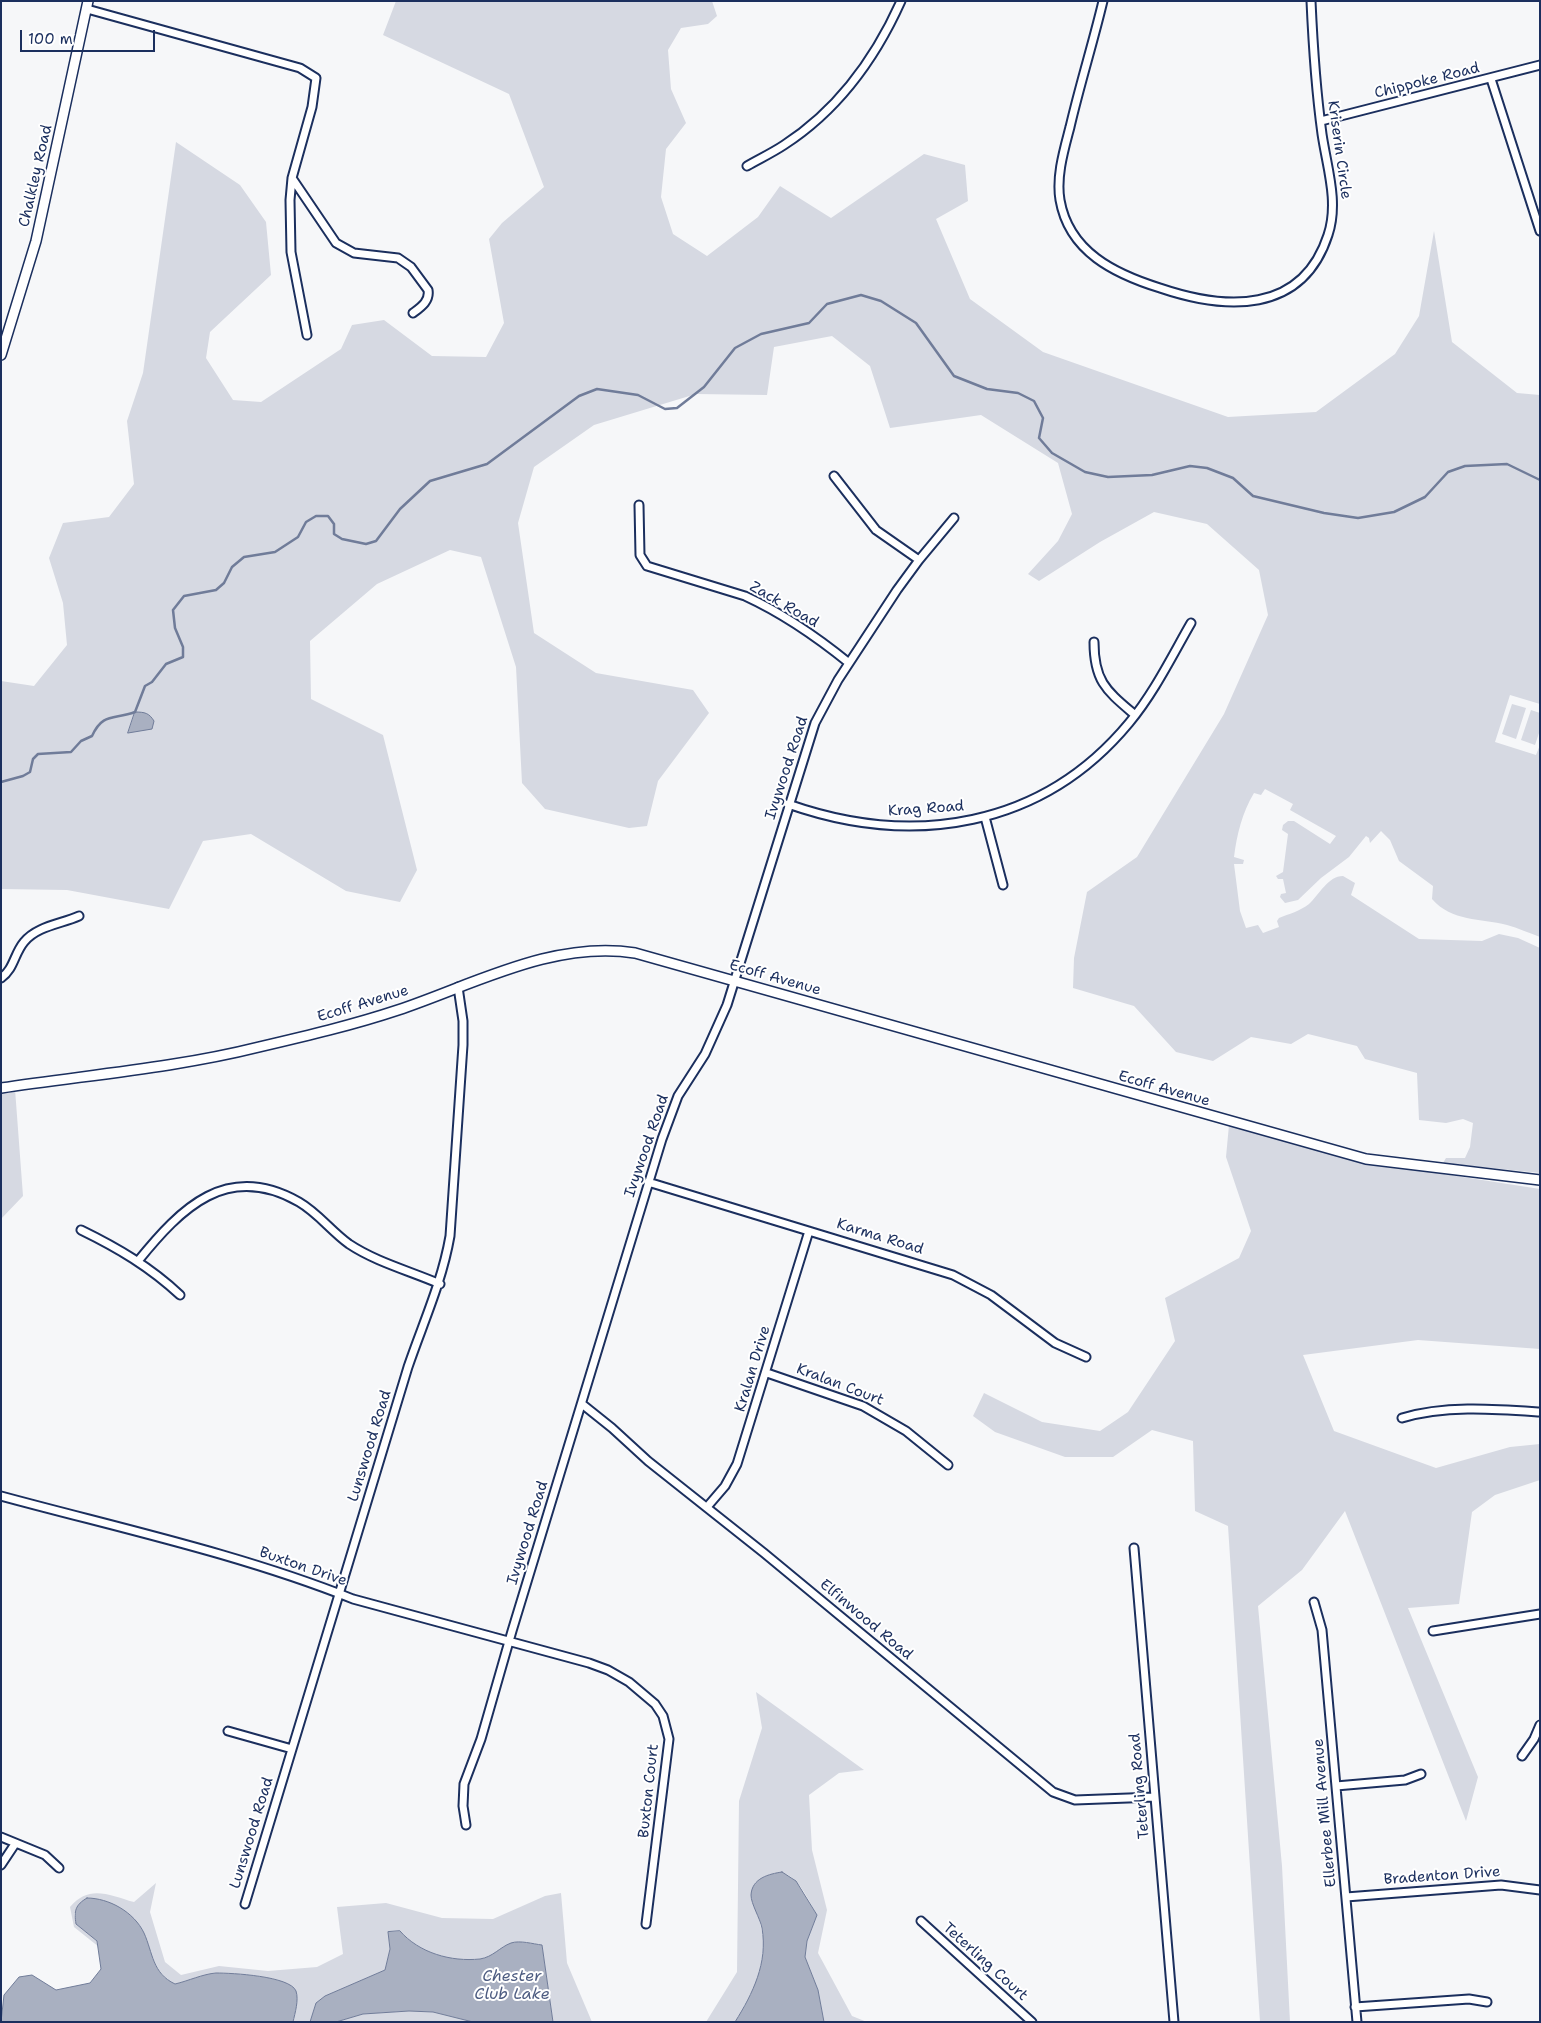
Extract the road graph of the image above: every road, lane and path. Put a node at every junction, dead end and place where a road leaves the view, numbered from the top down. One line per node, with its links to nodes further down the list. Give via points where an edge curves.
1 (901, 1): 8 (street, via 882,41 839,100 784,145)
2 (1103, 1): 7 (street, Kriserin Circle, via 1067,141 1059,189 1072,233 1093,257 1115,271 1174,293 1219,303 1262,299 1296,282 1307,273 1322,251 1332,220 1332,191)
3 (1311, 1): 7 (street, Kriserin Circle)
4 (88, 5): 9 (street, via 300,68 316,78 312,107); 13 (street, Chalkley Road, via 36,241)
5 (1540, 65): 6 (street, Chippoke Road)
6 (1491, 79): 7 (street, Chippoke Road); 10 (street)
7 (1321, 121)
8 (747, 166)
9 (292, 178): 11 (street, via 336,243 354,253 398,258 411,267 429,295 428,300); 12 (street, via 291,252)
10 (1540, 231)
11 (413, 313)
12 (307, 335)
13 (1, 355)
14 (834, 476): 17 (street, via 876,530)
15 (639, 505): 20 (street, Zack Road, via 640,555 647,566 759,602)
16 (954, 518): 17 (street, Ivywood Road)
17 (919, 560): 20 (street, Ivywood Road)
18 (1191, 623): 21 (street, Krag Road)
19 (1094, 642): 21 (street, via 1094,661 1099,679)
20 (849, 663): 22 (street, Ivywood Road, via 815,723)
21 (1135, 715): 23 (street, Krag Road, via 1110,745 1073,777 1035,799)
22 (788, 804): 23 (street, Krag Road, via 838,819 886,826 938,825); 27 (street, Ivywood Road)
23 (985, 817): 24 (street)
24 (1003, 884)
25 (79, 916): 26 (street, via 30,936 17,952 10,970)
26 (1, 978)
27 (735, 982): 28 (street, Ecoff Avenue, via 635,953 604,950 545,960); 30 (street, Ecoff Avenue, via 1366,1158); 31 (street, Ivywood Road, via 717,1030 670,1114)
28 (458, 987): 29 (street, Ecoff Avenue, via 366,1020 223,1056); 35 (street, Lunswood Road, via 463,1045 450,1236)
29 (1, 1088)
30 (1540, 1180)
31 (648, 1182): 33 (street, Karma Road); 39 (street, Ivywood Road)
32 (81, 1230): 34 (street)
33 (809, 1231): 37 (street, Karma Road, via 953,1275 991,1295 1055,1343); 38 (street, Kralan Drive)
34 (138, 1261): 35 (street, via 166,1226 192,1204 216,1192 258,1188 300,1202 361,1251); 36 (street)
35 (440, 1284): 46 (street, Lunswood Road, via 408,1368)
36 (180, 1295)
37 (1086, 1357)
38 (767, 1373): 42 (street, Kralan Court, via 863,1406 906,1430); 44 (street, Kralan Drive, via 737,1464 726,1486)
39 (582, 1404): 44 (street, Elfinwood Road, via 648,1462); 50 (street, Ivywood Road)
40 (1540, 1412): 41 (street, via 1500,1409 1422,1412)
41 (1402, 1418)
42 (948, 1465)
43 (1, 1496): 46 (street, Buxton Drive, via 290,1576)
44 (707, 1507): 57 (street, Elfinwood Road, via 1053,1792 1075,1800)
45 (1134, 1548): 57 (street, Teterling Road)
46 (340, 1593): 50 (street, Buxton Drive); 53 (street, Lunswood Road)
47 (1314, 1602): 56 (street, Ellerbee Mill Avenue, via 1322,1630)
48 (1540, 1614): 49 (street)
49 (1433, 1631)
50 (509, 1642): 58 (street, Ivywood Road, via 481,1739 464,1784); 67 (street, Buxton Court, via 608,1670 648,1696 663,1716 669,1739)
51 (1540, 1725): 54 (street)
52 (228, 1732): 53 (street)
53 (292, 1749): 65 (street, Lunswood Road)
54 (1522, 1756)
55 (1421, 1774): 56 (street, via 1405,1780)
56 (1336, 1786): 64 (street, Ellerbee Mill Avenue)
57 (1154, 1797): 71 (street, Teterling Road)
58 (466, 1825)
59 (1, 1837): 60 (street)
60 (15, 1844): 61 (street); 62 (street, via 44,1855)
61 (1, 1865)
62 (59, 1868)
63 (1539, 1891): 64 (street, Bradenton Drive, via 1501,1885)
64 (1346, 1897): 69 (street, Ellerbee Mill Avenue)
65 (245, 1904)
66 (921, 1921): 70 (street, Teterling Court)
67 (646, 1924)
68 (1487, 2002): 69 (street, via 1469,1999)
69 (1356, 2007): 72 (street, Ellerbee Mill Avenue)
70 (1032, 2022)
71 (1174, 2022)
72 (1357, 2022)

